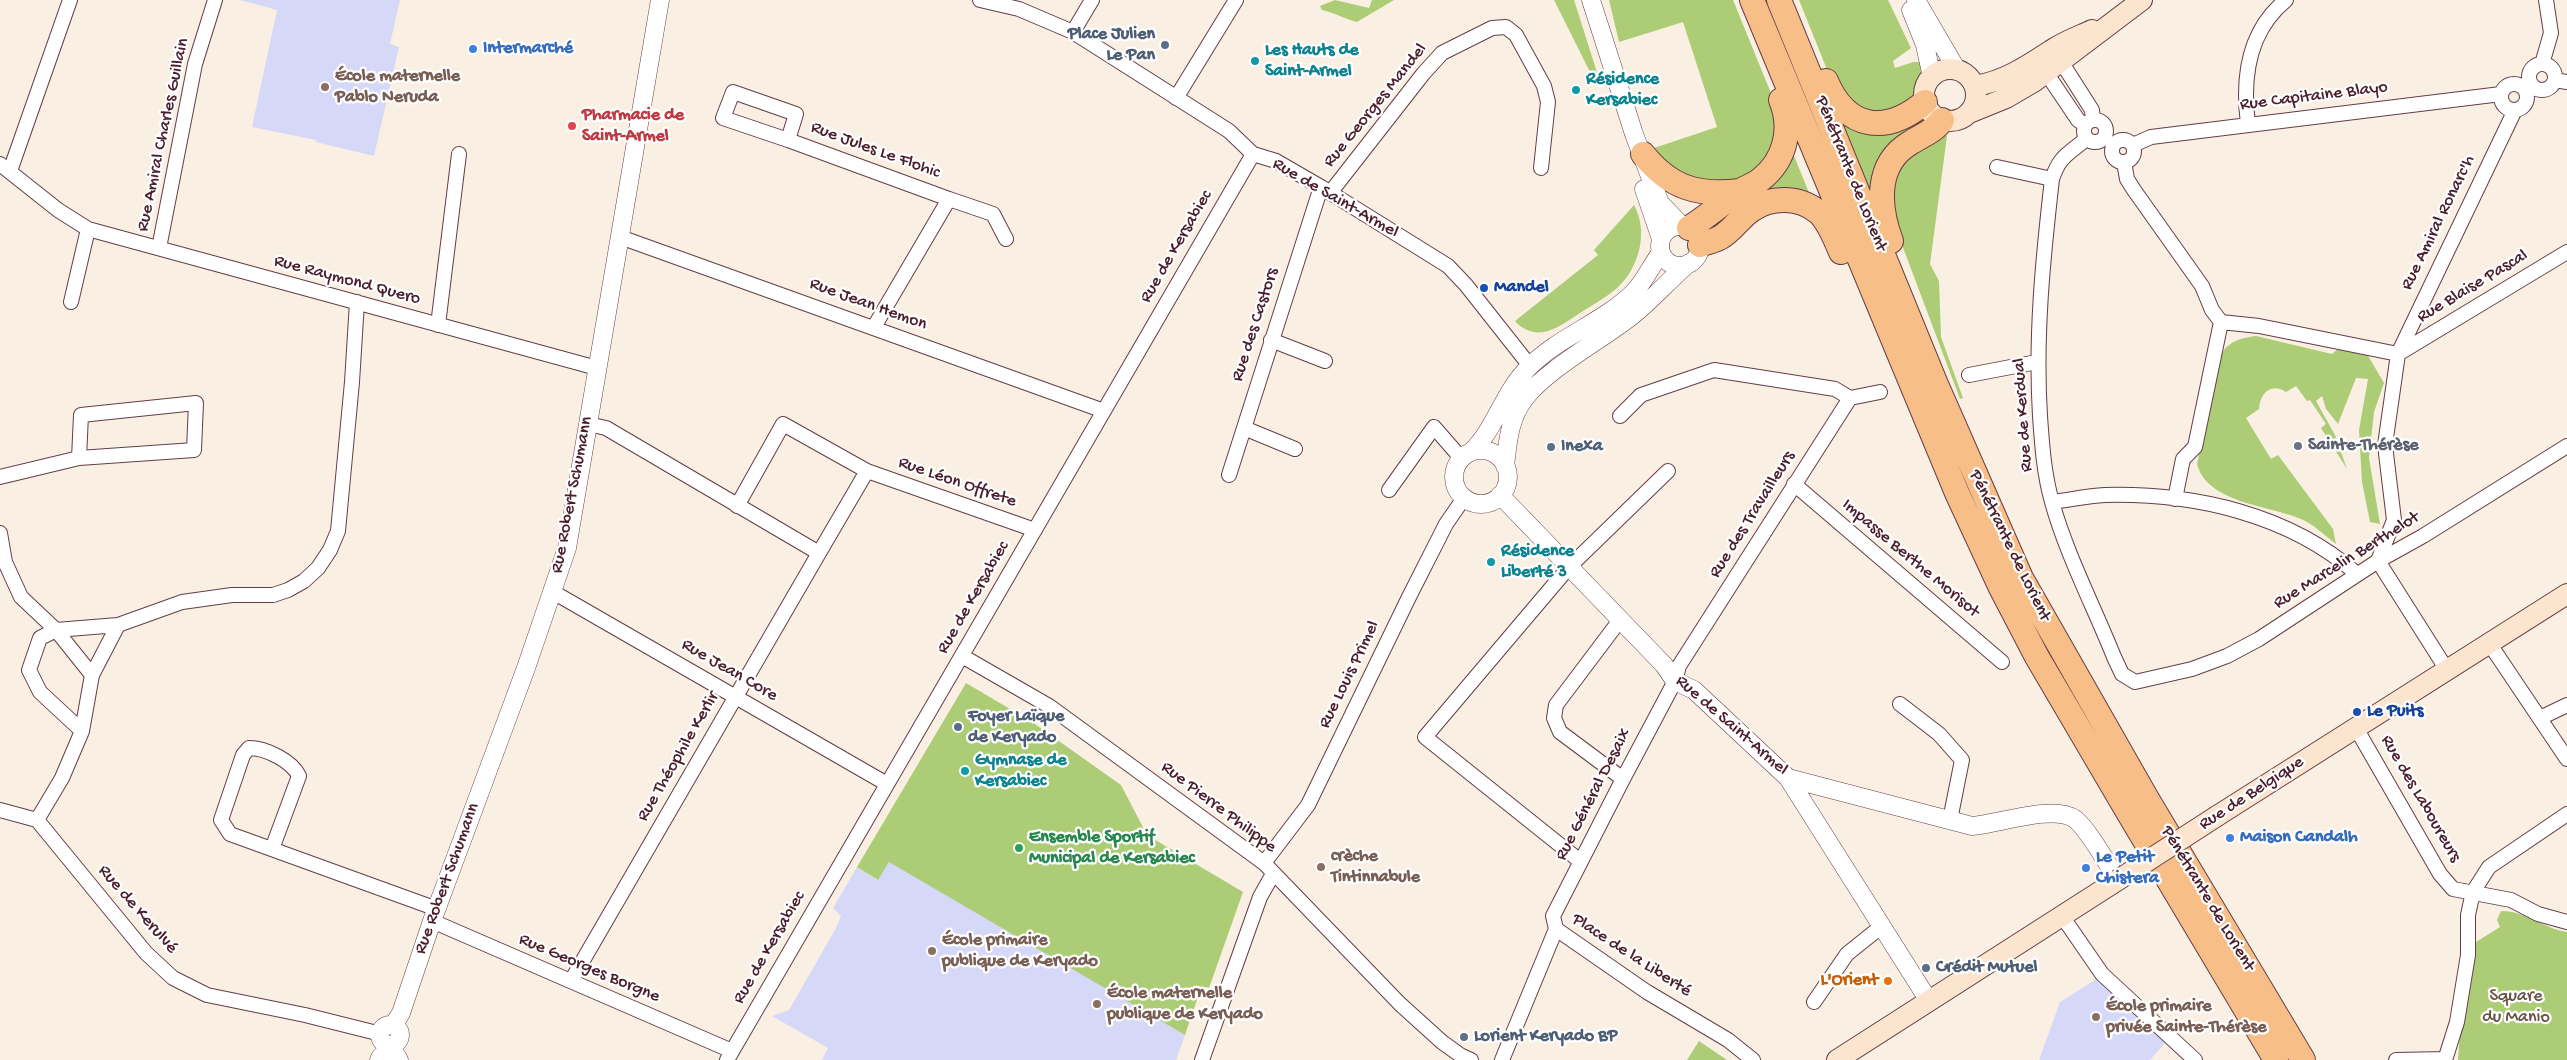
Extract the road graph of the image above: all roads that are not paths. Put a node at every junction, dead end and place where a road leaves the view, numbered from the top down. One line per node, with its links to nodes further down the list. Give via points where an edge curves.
1 (70, 0): 44 (street)
2 (215, 0): 56 (street, Rue Amiral Charles Guillain, via 195,64)
3 (660, 0): 52 (street, Rue Robert Schumann)
4 (980, 0): 18 (street, Rue de Saint-Armel, via 1019,9)
5 (1092, 0): 18 (street)
6 (1592, 0): 39 (street)
7 (1738, 0): 49 (highway, via 1783,105 1787,129 1784,150 1775,164 1760,180)
8 (1752, 0): 99 (highway, Pénétrante de Lorient, via 1957,494)
9 (1779, 0): 94 (highway, Pénétrante de Lorient, via 1935,382)
10 (1792, 0): 31 (highway, via 1832,95 1850,116 1876,124 1890,122)
11 (1907, 0): 23 (street, via 1923,40)
12 (1916, 0): 21 (street)
13 (2142, 0): 17 (main road)
14 (2286, 0): 35 (street, via 2264,24 2251,54 2245,80)
15 (2546, 0): 19 (street, via 2551,33)
16 (1235, 1): 29 (street)
17 (2123, 14): 20 (main road); 26 (main road, via 2066,42 2024,69)
18 (1073, 32): 29 (street, Rue de Saint-Armel)
19 (2542, 64): 22 (street, via 2533,67); 24 (street)
20 (2055, 68): 33 (main road, via 2006,98); 36 (street, via 2078,120); 36 (street, via 2092,110)
21 (1957, 70): 23 (main road, via 1946,70); 26 (main road)
22 (2528, 76): 25 (street); 27 (street, via 2531,85)
23 (1932, 77): 31 (main road, via 1926,85)
24 (2561, 80): 27 (street)
25 (2516, 83): 28 (street, via 2505,87); 30 (street, via 2526,91)
26 (1974, 86): 33 (main road, via 1976,97)
27 (2539, 91): 30 (street)
28 (2501, 94): 32 (street, via 2503,103); 35 (street, Rue Capitaine Blayo)
29 (1176, 98): 42 (street, Rue de Saint-Armel, via 1229,131)
30 (2527, 100): 32 (street, via 2523,107)
31 (1925, 102): 34 (main road, via 1931,113)
32 (2515, 110): 64 (street, Rue Amiral Ronarc'h)
33 (1969, 113): 34 (main road, via 1957,120)
34 (1942, 120): 94 (highway, via 1890,161 1882,187 1884,222 1958,409)
35 (2248, 124): 38 (street, Rue Capitaine Blayo)
36 (2090, 131): 38 (street, via 2102,123); 40 (street); 47 (street, Rue de Kerdual, via 2066,152)
37 (788, 140): 37 (street, Rue Jules Le Flohic, via 796,114 733,92 724,118); 50 (street, Rue Jules Le Flohic)
38 (2127, 142): 40 (street, via 2114,143); 43 (street, via 2133,155)
39 (1639, 144): 49 (highway, via 1656,170 1667,179 1707,194); 54 (street, via 1660,203); 55 (street, via 1640,175)
40 (2111, 152): 43 (street, via 2117,161)
41 (459, 154): 61 (street)
42 (1253, 154): 48 (street, Rue de Saint-Armel, via 1276,161); 72 (street, Rue de Kersabiec)
43 (2124, 162): 60 (street, via 2127,179 2202,286)
44 (5, 167): 51 (street, Rue Raymond Quero, via 58,210)
45 (1997, 167): 47 (street)
46 (1541, 168): 48 (street, Rue Georges Mandel, via 1548,102 1544,86 1516,35 1506,27 1492,28 1442,54)
47 (2052, 178): 66 (street, Rue de Kerdual, via 2038,308)
48 (1326, 190): 63 (street, Rue des Castors); 67 (street, Rue de Saint-Armel, via 1448,266)
49 (1740, 192): 54 (highway)
50 (949, 198): 53 (street, Rue Jules Le Flohic, via 993,214); 62 (street, Rue Jules Le Flohic)
51 (88, 229): 56 (street, Rue Raymond Quero); 58 (street)
52 (620, 237): 62 (street, Rue Jean Hemon); 68 (street, Rue Robert Schumann)
53 (1006, 239)
54 (1690, 240): 55 (street, via 1669,229); 55 (street, via 1683,266 1669,263); 80 (street, via 1635,314 1532,389 1511,425); 99 (highway, via 1722,237 1753,209 1769,201 1798,202 1818,212 1831,230 1950,496)
55 (1661, 245): 67 (street, via 1635,292)
56 (159, 248): 59 (street, Rue Raymond Quero)
57 (2567, 252): 64 (street, Rue Blaise Pascal)
58 (70, 302)
59 (357, 302): 61 (street, Rue Raymond Quero); 103 (street, via 338,531 318,568 304,581 274,595 232,595 182,602)
60 (2221, 322): 64 (street, via 2266,327); 89 (street, via 2195,448 2184,460)
61 (438, 325): 68 (street, Rue Raymond Quero)
62 (874, 327): 72 (street, Rue Jean Hemon)
63 (1271, 340): 65 (street); 75 (street, Rue des Castors)
64 (2398, 354): 96 (street, Rue Amiral Ronarc'h, via 2385,445 2394,520)
65 (1325, 362)
66 (2037, 362): 69 (street); 90 (street, Rue de Kerdual, via 2043,454)
67 (1530, 366): 78 (street, via 1510,388 1486,437)
68 (597, 368): 74 (street, Rue Robert Schumann)
69 (1969, 375)
70 (1880, 392): 71 (street)
71 (1850, 398): 73 (street, via 1835,389 1714,370 1641,394); 85 (street, Rue des Travailleurs)
72 (1104, 412): 92 (street, Rue de Kersabiec)
73 (1620, 416)
74 (588, 424): 91 (street, via 606,428); 100 (street, Rue Robert Schumann, via 566,548)
75 (1244, 428): 77 (street); 83 (street, Rue des Castors)
76 (2567, 446): 96 (street, Rue Marcelin Berthelot, via 2423,536)
77 (1295, 449)
78 (1466, 455): 80 (street, via 1481,450 1491,452); 86 (street, via 1434,427); 88 (street, via 1454,474 1455,483)
79 (79, 458): 79 (street, via 81,415 196,403 194,450); 84 (street)
80 (1505, 466): 87 (street, via 1507,482)
81 (867, 471): 91 (street, Rue Léon Offrete, via 783,424); 92 (street, Rue Léon Offrete); 95 (street, Rue Théophile Kerlir)
82 (1668, 471): 97 (street)
83 (1229, 475)
84 (0, 476)
85 (1794, 484): 107 (street, Impasse Berthe Morisot); 110 (street, Rue des Travailleurs, via 1679,666)
86 (1389, 490)
87 (1500, 495): 88 (street, via 1479,504); 97 (street, Rue de Saint-Armel)
88 (1464, 498): 128 (street, Rue Louis Primel, via 1446,524 1409,597 1308,806)
89 (2175, 498): 90 (street, via 2104,495); 98 (street, via 2257,516 2286,528 2335,554)
90 (2052, 502): 111 (street, Rue de Kerdual, via 2122,674)
91 (737, 506): 95 (street)
92 (1035, 530): 106 (street, Rue de Kersabiec)
93 (0, 533): 104 (street, via 5,562 21,597)
94 (2008, 551): 149 (highway, Pénétrante de Lorient, via 2057,644)
95 (819, 553): 112 (street, Rue Théophile Kerlir)
96 (2378, 560): 98 (street, Rue Marcelin Berthelot); 108 (street)
97 (1570, 567): 102 (street, Rue de Saint-Armel); 127 (street, via 1425,737)
98 (2357, 574): 111 (street, Rue Marcelin Berthelot, via 2259,639 2227,656 2192,669)
99 (2001, 588): 148 (highway, Pénétrante de Lorient, via 2102,769)
100 (552, 592): 112 (street, Rue Jean Core); 132 (street, Rue Robert Schumann)
101 (2567, 594): 105 (main road, Rue de Belgique)
102 (1620, 620): 110 (street, Rue de Saint-Armel); 120 (street, via 1556,705 1554,718 1560,732)
103 (118, 625): 104 (street); 109 (street)
104 (56, 630): 109 (street); 117 (street, via 40,638 29,670 40,692)
105 (2489, 643): 108 (main road, Rue de Belgique); 115 (street)
106 (962, 656): 121 (street, Rue de Kersabiec); 128 (street, Rue Pierre Philippe, via 1049,706)
107 (2002, 662)
108 (2447, 670): 116 (main road, Rue de Belgique)
109 (92, 675): 117 (street)
110 (1675, 681): 119 (street, Rue de Saint-Armel, via 1694,690); 120 (street, Rue Général Desaix)
111 (2135, 682)
112 (736, 696): 121 (street, Rue Jean Core); 137 (street, Rue Théophile Kerlir)
113 (1900, 704): 125 (street, via 1939,734 1962,760)
114 (2567, 705): 115 (street)
115 (2540, 718): 118 (street)
116 (2356, 728): 130 (main road, Rue de Belgique, bridge); 131 (street, Rue des Laboureurs, via 2440,874 2453,889)
117 (82, 730): 124 (street, via 62,778)
118 (2567, 759)
119 (1788, 778): 125 (street, Rue de Saint-Armel); 135 (street)
120 (1622, 779): 127 (street, Rue Général Desaix)
121 (887, 784): 141 (street, Rue de Kersabiec)
122 (0, 810): 124 (street)
123 (2567, 814): 131 (street, via 2489,867)
124 (37, 820): 140 (street, Rue de Kerulvé, via 146,953 173,978 207,995 305,1015)
125 (1950, 820): 130 (street, Rue de Saint-Armel, via 1972,826 2061,813 2075,820)
126 (272, 850): 126 (street, Rue Georges Borgne, via 230,834 221,820 243,755 250,748 257,748 294,766 299,776); 132 (street, Rue Georges Borgne)
127 (1580, 861): 136 (street, Rue Général Desaix, via 1553,916)
128 (1264, 863): 129 (street, Rue Pierre Philippe)
129 (1273, 874): 142 (street, Rue Pierre Philippe, via 1400,1004); 143 (street, via 1260,897)
130 (2118, 880): 133 (main road, Rue de Belgique)
131 (2473, 892): 134 (street, Rue des Laboureurs, via 2511,900 2538,914); 151 (street, via 2468,915 2468,955 2457,1022)
132 (434, 915): 137 (street, Rue Georges Borgne); 140 (street, Rue Robert Schumann)
133 (2062, 916): 138 (main road, Rue de Belgique); 147 (street, via 2102,974)
134 (2567, 922)
135 (1882, 926): 138 (street); 139 (street, via 1847,954)
136 (1556, 929): 144 (street, Place de la Liberté); 145 (street, Place de la Liberté, via 1647,992 1728,1040)
137 (571, 981): 141 (street, Rue Georges Borgne)
138 (1929, 1001): 146 (main road, Rue de Belgique)
139 (1814, 1002)
140 (388, 1047)
141 (729, 1056)
142 (1462, 1058)
143 (1202, 1060)
144 (1502, 1060)
145 (1753, 1060)
146 (1837, 1060)
147 (2194, 1060)
148 (2276, 1060)
149 (2303, 1060)
150 (2396, 1060): 151 (street)
151 (2445, 1060)

